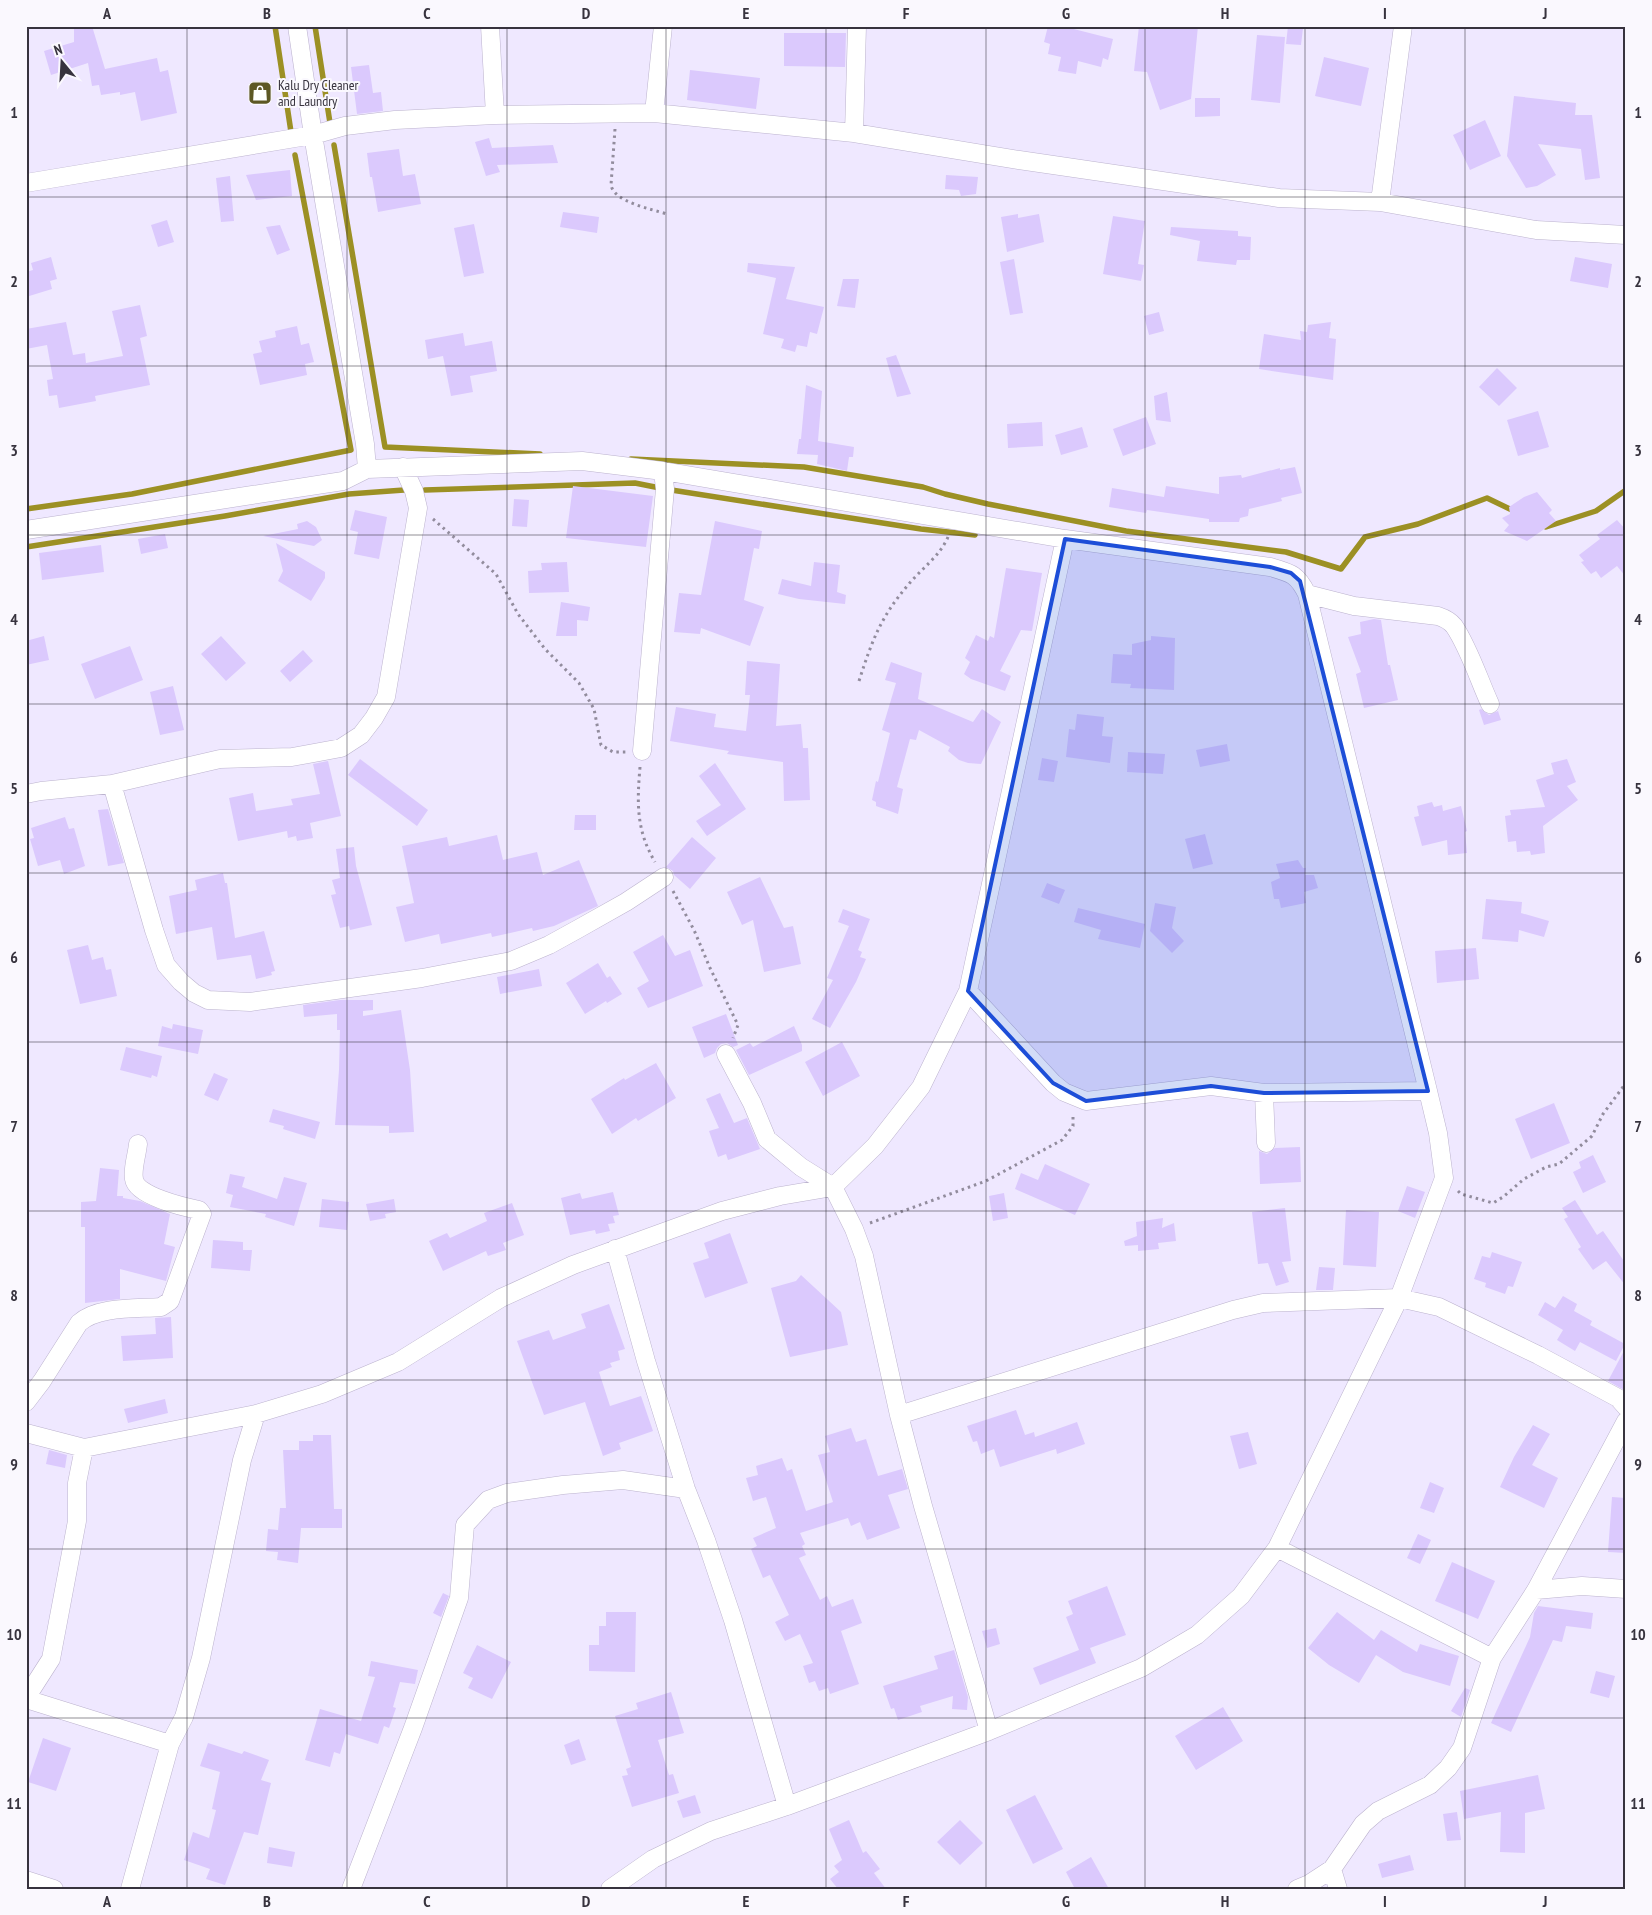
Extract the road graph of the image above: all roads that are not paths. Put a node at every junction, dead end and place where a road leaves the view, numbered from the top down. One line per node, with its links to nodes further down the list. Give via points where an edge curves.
1 (297, 26): 9 (street)
2 (490, 26): 7 (street)
3 (663, 26): 6 (street)
4 (857, 26): 8 (street)
5 (1403, 26): 11 (street)
6 (654, 114): 7 (street); 8 (street)
7 (495, 115): 9 (street, via 387,121 336,127)
8 (854, 133): 11 (street, via 1279,198)
9 (314, 135): 10 (street); 14 (street, via 364,434)
10 (26, 183)
11 (1380, 202): 12 (street, via 1536,230)
12 (1626, 236)
13 (403, 467): 14 (street); 15 (street, via 582,461); 21 (street, via 418,508 386,698 361,735 341,748 292,757 220,759)
14 (367, 469): 16 (street, via 343,481)
15 (663, 471): 17 (street); 20 (street, via 665,489)
16 (26, 530)
17 (1065, 539): 18 (street, via 1270,567 1291,573); 24 (street)
18 (1307, 594): 19 (street, via 1354,606 1438,616 1449,622 1454,626); 26 (street)
19 (1490, 704)
20 (642, 751)
21 (112, 784): 22 (street); 23 (street, via 166,965 194,993 208,1000 250,1002 432,976 511,961 586,925)
22 (26, 794)
23 (664, 876)
24 (968, 991): 27 (street, via 1053,1083 1072,1097 1086,1101 1211,1086); 30 (street, via 921,1087 874,1146)
25 (726, 1054): 30 (street, via 767,1139 801,1167)
26 (1428, 1091): 27 (street); 32 (street, via 1444,1178)
27 (1264, 1093): 28 (street)
28 (1266, 1142)
29 (138, 1144): 33 (street, via 135,1185 141,1191 199,1210 202,1214 170,1301 161,1307 97,1312 86,1317)
30 (833, 1187): 31 (street, via 722,1211); 36 (street, via 864,1256)
31 (615, 1249): 35 (street, via 501,1298 398,1362 322,1394); 40 (street)
32 (1399, 1298): 34 (street, via 1439,1307 1538,1355 1618,1398); 36 (street, via 1263,1303 1233,1310); 41 (street)
33 (26, 1402)
34 (1626, 1407)
35 (256, 1414): 39 (street); 47 (street, via 242,1460 201,1658 184,1717)
36 (899, 1415): 46 (street)
37 (1626, 1421): 43 (street)
38 (26, 1433): 39 (street)
39 (84, 1448): 45 (street, via 77,1483 75,1529 51,1658)
40 (686, 1489): 48 (street, via 733,1620); 54 (street, via 623,1480 507,1493 488,1500 465,1525 459,1598)
41 (1277, 1548): 44 (street); 46 (street, via 1241,1596 1197,1635 1141,1668)
42 (1626, 1589): 43 (street, via 1582,1586)
43 (1536, 1590): 44 (street)
44 (1492, 1658): 49 (street, via 1462,1748 1448,1768 1430,1785 1378,1811 1363,1824)
45 (26, 1699): 47 (street)
46 (989, 1731): 48 (street)
47 (170, 1744): 53 (street)
48 (787, 1806): 51 (street, via 711,1831 653,1859)
49 (1332, 1869): 56 (street); 57 (street)
50 (26, 1880): 52 (street)
51 (634, 1880): 55 (street)
52 (54, 1889)
53 (130, 1889)
54 (351, 1889)
55 (610, 1889)
56 (1297, 1889)
57 (1338, 1889)

